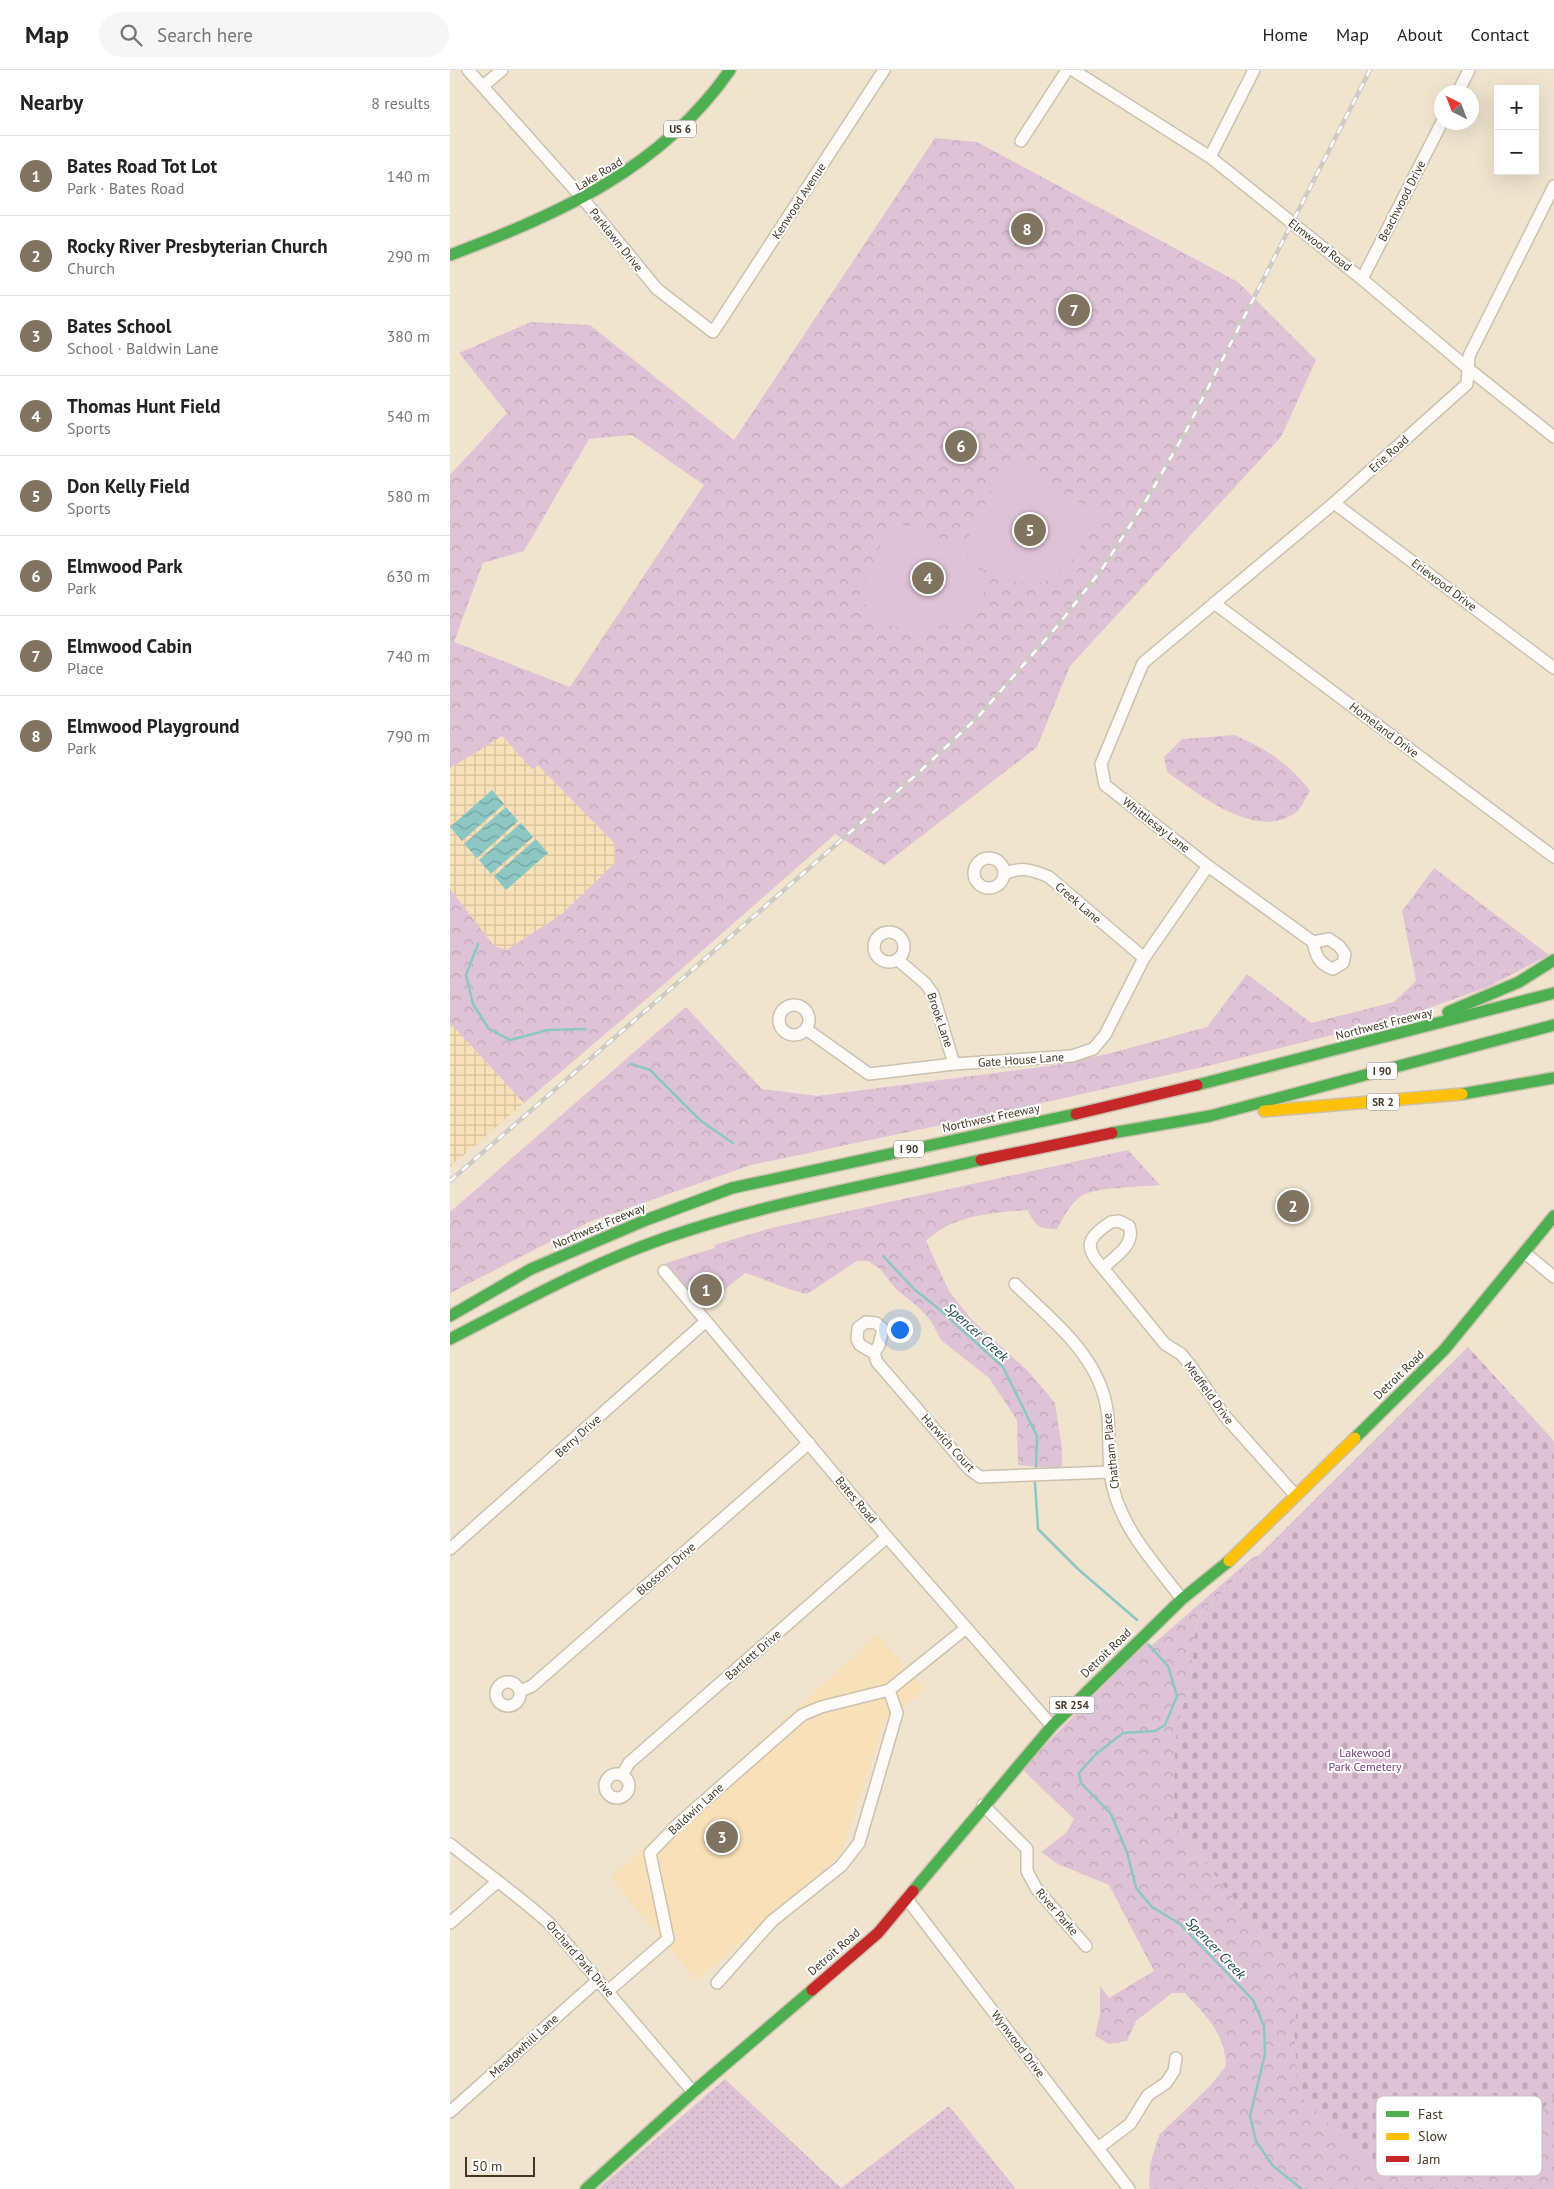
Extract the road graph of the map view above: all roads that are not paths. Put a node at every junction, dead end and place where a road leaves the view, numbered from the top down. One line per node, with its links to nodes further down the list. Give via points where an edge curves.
1 (468, 70): 10 (street, Parklawn Drive)
2 (502, 70): 10 (street)
3 (730, 70): 15 (main road, Lake Road / US 6, via 701,109 672,136 633,170)
4 (884, 70): 18 (street, Kenwood Avenue)
5 (1067, 70): 12 (street)
6 (1073, 70): 13 (street, Elmwood Road)
7 (1254, 70): 13 (street)
8 (1469, 70): 9 (street)
9 (1462, 85)
10 (483, 86): 15 (street, Parklawn Drive)
11 (1438, 130): 17 (street, Beachwood Drive)
12 (1021, 141)
13 (1210, 157): 17 (street, Elmwood Road)
14 (1554, 186): 19 (street, Erie Road, via 1470,356)
15 (584, 200): 16 (main road, Lake Road / US 6); 18 (street, Parklawn Drive, via 657,289)
16 (450, 255)
17 (1362, 279): 19 (street, Elmwood Road)
18 (713, 332)
19 (1470, 370): 20 (street, Elmwood Road); 21 (street, Erie Road, via 1467,384)
20 (1554, 437)
21 (1334, 503): 22 (street, Erie Road); 24 (street, Eriewood Drive)
22 (1214, 603): 23 (street, Erie Road); 25 (street, Homeland Drive)
23 (1143, 663): 26 (street, Whittlesay Lane, via 1101,764 1105,785)
24 (1554, 668)
25 (1554, 857)
26 (1208, 866): 28 (street, Whittlesay Lane); 29 (street, Gate House Lane)
27 (1004, 874): 29 (street, Creek Lane, via 1031,869 1049,877)
28 (1313, 942)
29 (1144, 958): 36 (street, Gate House Lane, via 1105,1035 1093,1049 1072,1056)
30 (898, 960): 36 (street, Brook Lane, via 933,994)
31 (1554, 960): 35 (main road, via 1519,982)
32 (1554, 992): 35 (main road, Northwest Freeway / I 90)
33 (1554, 1025): 38 (main road, I 90)
34 (806, 1029): 36 (street, Gate House Lane, via 868,1074)
35 (1388, 1037): 45 (main road, Northwest Freeway / I 90, via 1136,1101 732,1188 531,1269)
36 (954, 1064)
37 (1554, 1078): 38 (main road, SR 2, via 1457,1095)
38 (1210, 1116): 47 (main road, I 90, via 1066,1141 916,1174 756,1212 665,1238 578,1274)
39 (1554, 1216): 40 (main road, Detroit Road / SR 254)
40 (1525, 1252): 43 (street); 51 (main road, Detroit Road / SR 254, via 1444,1350)
41 (1103, 1268): 51 (street, Medfield Drive, via 1165,1344 1181,1354 1224,1415)
42 (664, 1271): 46 (street, Bates Road)
43 (1554, 1277)
44 (1015, 1284): 50 (street, Chatham Place, via 1078,1348 1099,1382 1110,1421)
45 (450, 1316)
46 (705, 1322): 49 (street, Bates Road); 53 (street, Berry Drive)
47 (450, 1339)
48 (874, 1353): 50 (street, Harwich Court, via 877,1362 969,1469 980,1477)
49 (809, 1443): 52 (street, Bates Road); 57 (street, Blossom Drive, via 532,1686)
50 (1110, 1472): 54 (street, Chatham Place, via 1118,1508 1131,1533)
51 (1296, 1496): 54 (main road, Detroit Road / SR 254, via 1222,1567)
52 (887, 1537): 55 (street, Bates Road); 59 (street, Bartlett Drive, via 629,1763)
53 (450, 1549)
54 (1182, 1600): 58 (main road, Detroit Road / SR 254)
55 (966, 1628): 56 (street, Baldwin Lane); 58 (street, Bates Road)
56 (889, 1690): 67 (street, via 897,1713 859,1843 841,1866 772,1921); 68 (street, Baldwin Lane, via 802,1715 678,1824 650,1853 668,1939)
57 (520, 1691)
58 (1052, 1726): 60 (main road, Detroit Road / SR 254)
59 (622, 1775)
60 (983, 1805): 63 (main road, Detroit Road / SR 254); 65 (street, River Parke, via 1027,1849 1027,1871 1036,1888)
61 (450, 1844): 62 (street, Orchard Park Drive)
62 (496, 1882): 64 (street); 66 (street, Orchard Park Drive, via 525,1901 550,1924)
63 (908, 1899): 70 (main road, Detroit Road / SR 254, via 878,1933); 72 (street, Wynwood Drive)
64 (450, 1923)
65 (1086, 1946)
66 (598, 1980): 68 (street, Orchard Park Drive); 71 (street, Meadowhill Lane)
67 (717, 1983)
68 (608, 1991): 70 (street, Orchard Park Drive)
69 (1176, 2058): 72 (street, via 1174,2071 1166,2083 1148,2095 1130,2124)
70 (693, 2092): 73 (main road, Detroit Road / SR 254)
71 (450, 2112)
72 (1098, 2148): 74 (street, Wynwood Drive)
73 (586, 2189)
74 (1129, 2189)

